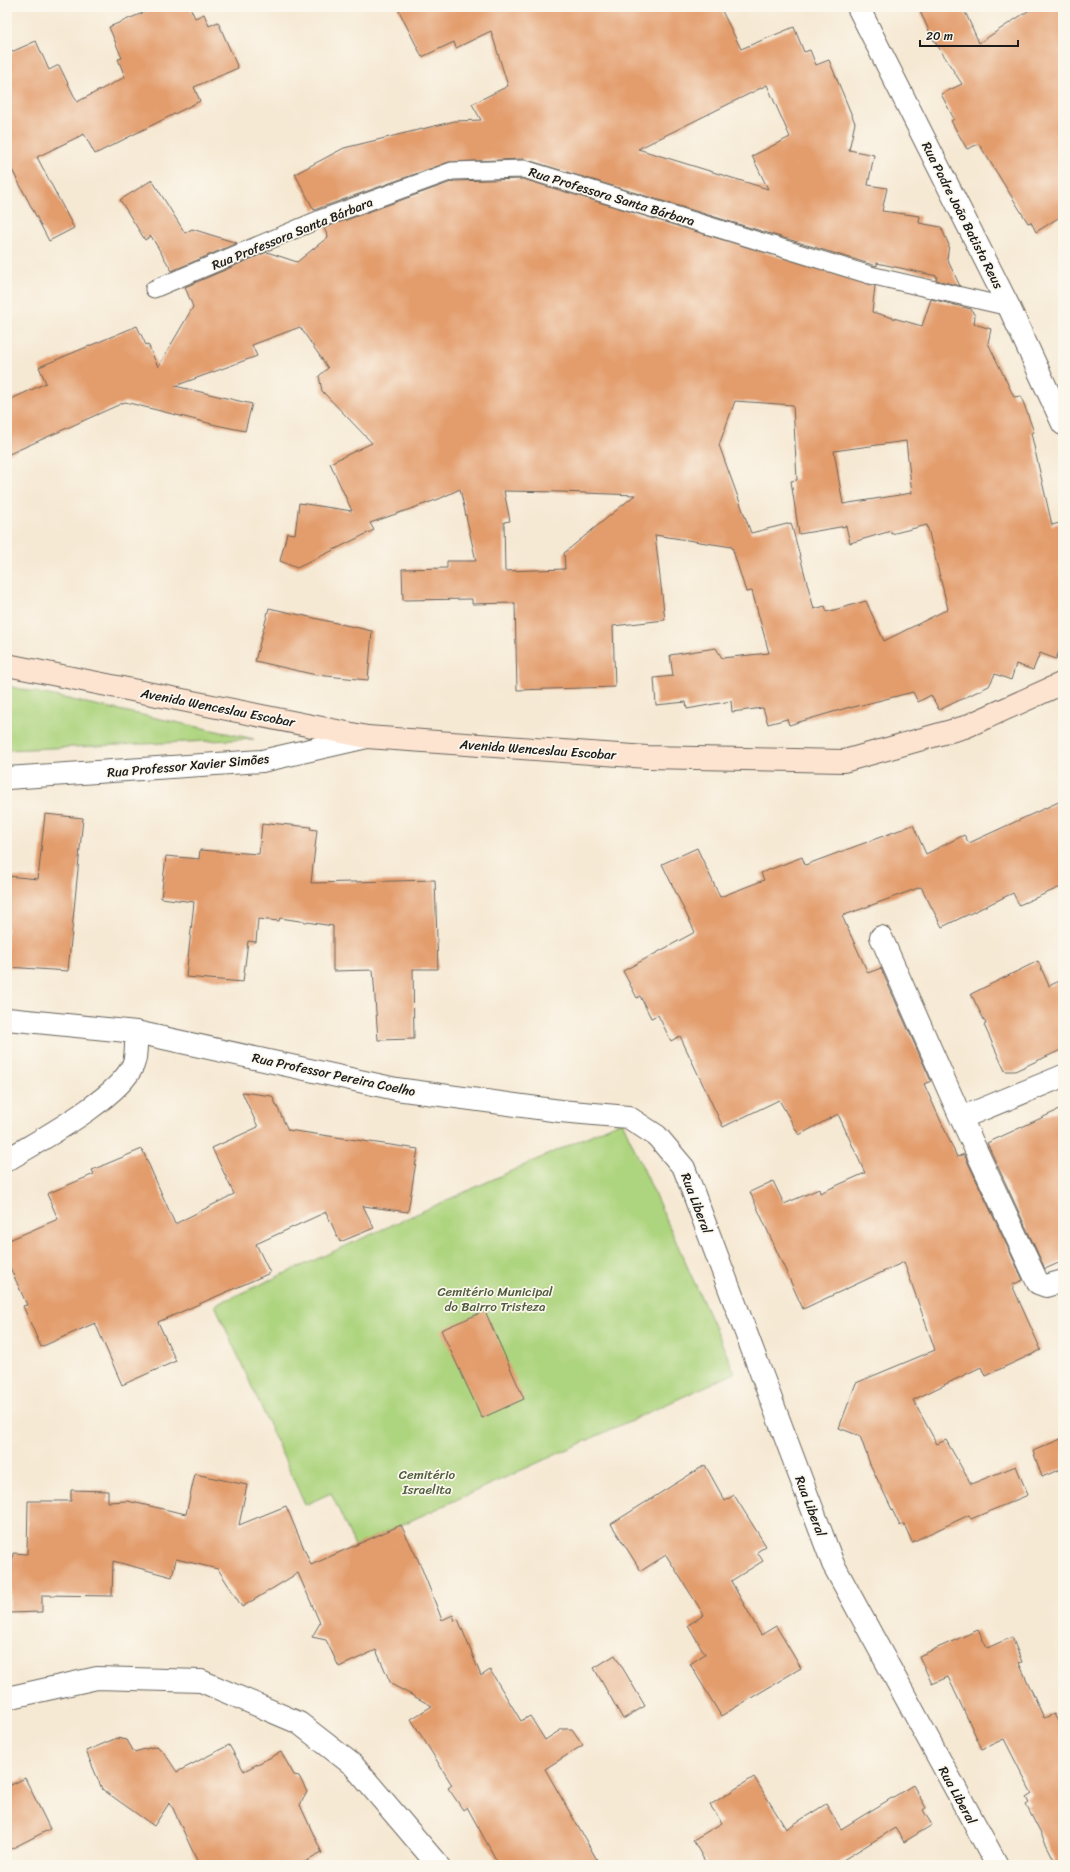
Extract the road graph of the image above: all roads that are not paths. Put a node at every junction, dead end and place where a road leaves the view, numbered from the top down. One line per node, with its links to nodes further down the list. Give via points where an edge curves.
1 (858, 7): 3 (street, Rua Padre João Batista Reus)
2 (154, 289): 3 (lane, Rua Professora Santa Bárbara, via 320,218 452,172 524,169 870,275)
3 (1009, 307): 4 (street, Rua Padre João Batista Reus)
4 (1063, 424)
5 (7, 665): 7 (main road, Avenida Wenceslau Escobar)
6 (1063, 683): 7 (main road, Avenida Wenceslau Escobar, via 965,727 844,761 647,757)
7 (366, 737): 8 (street, Rua Professor Xavier Simões, via 262,761)
8 (7, 778)
9 (881, 937): 13 (street)
10 (7, 1019): 11 (street, Rua Professor Pereira Coelho)
11 (136, 1032): 14 (street, Rua Professor Pereira Coelho, via 396,1089 560,1111 628,1117); 15 (street, via 133,1065 118,1085 83,1113)
12 (1063, 1076): 13 (street)
13 (961, 1118): 16 (street, via 1038,1283 1046,1286)
14 (657, 1136): 19 (street, Rua Liberal, via 684,1168 833,1564)
15 (7, 1160)
16 (1063, 1281)
17 (7, 1698): 18 (street, via 97,1678 202,1681 299,1723 352,1765)
18 (438, 1865)
19 (997, 1865)

